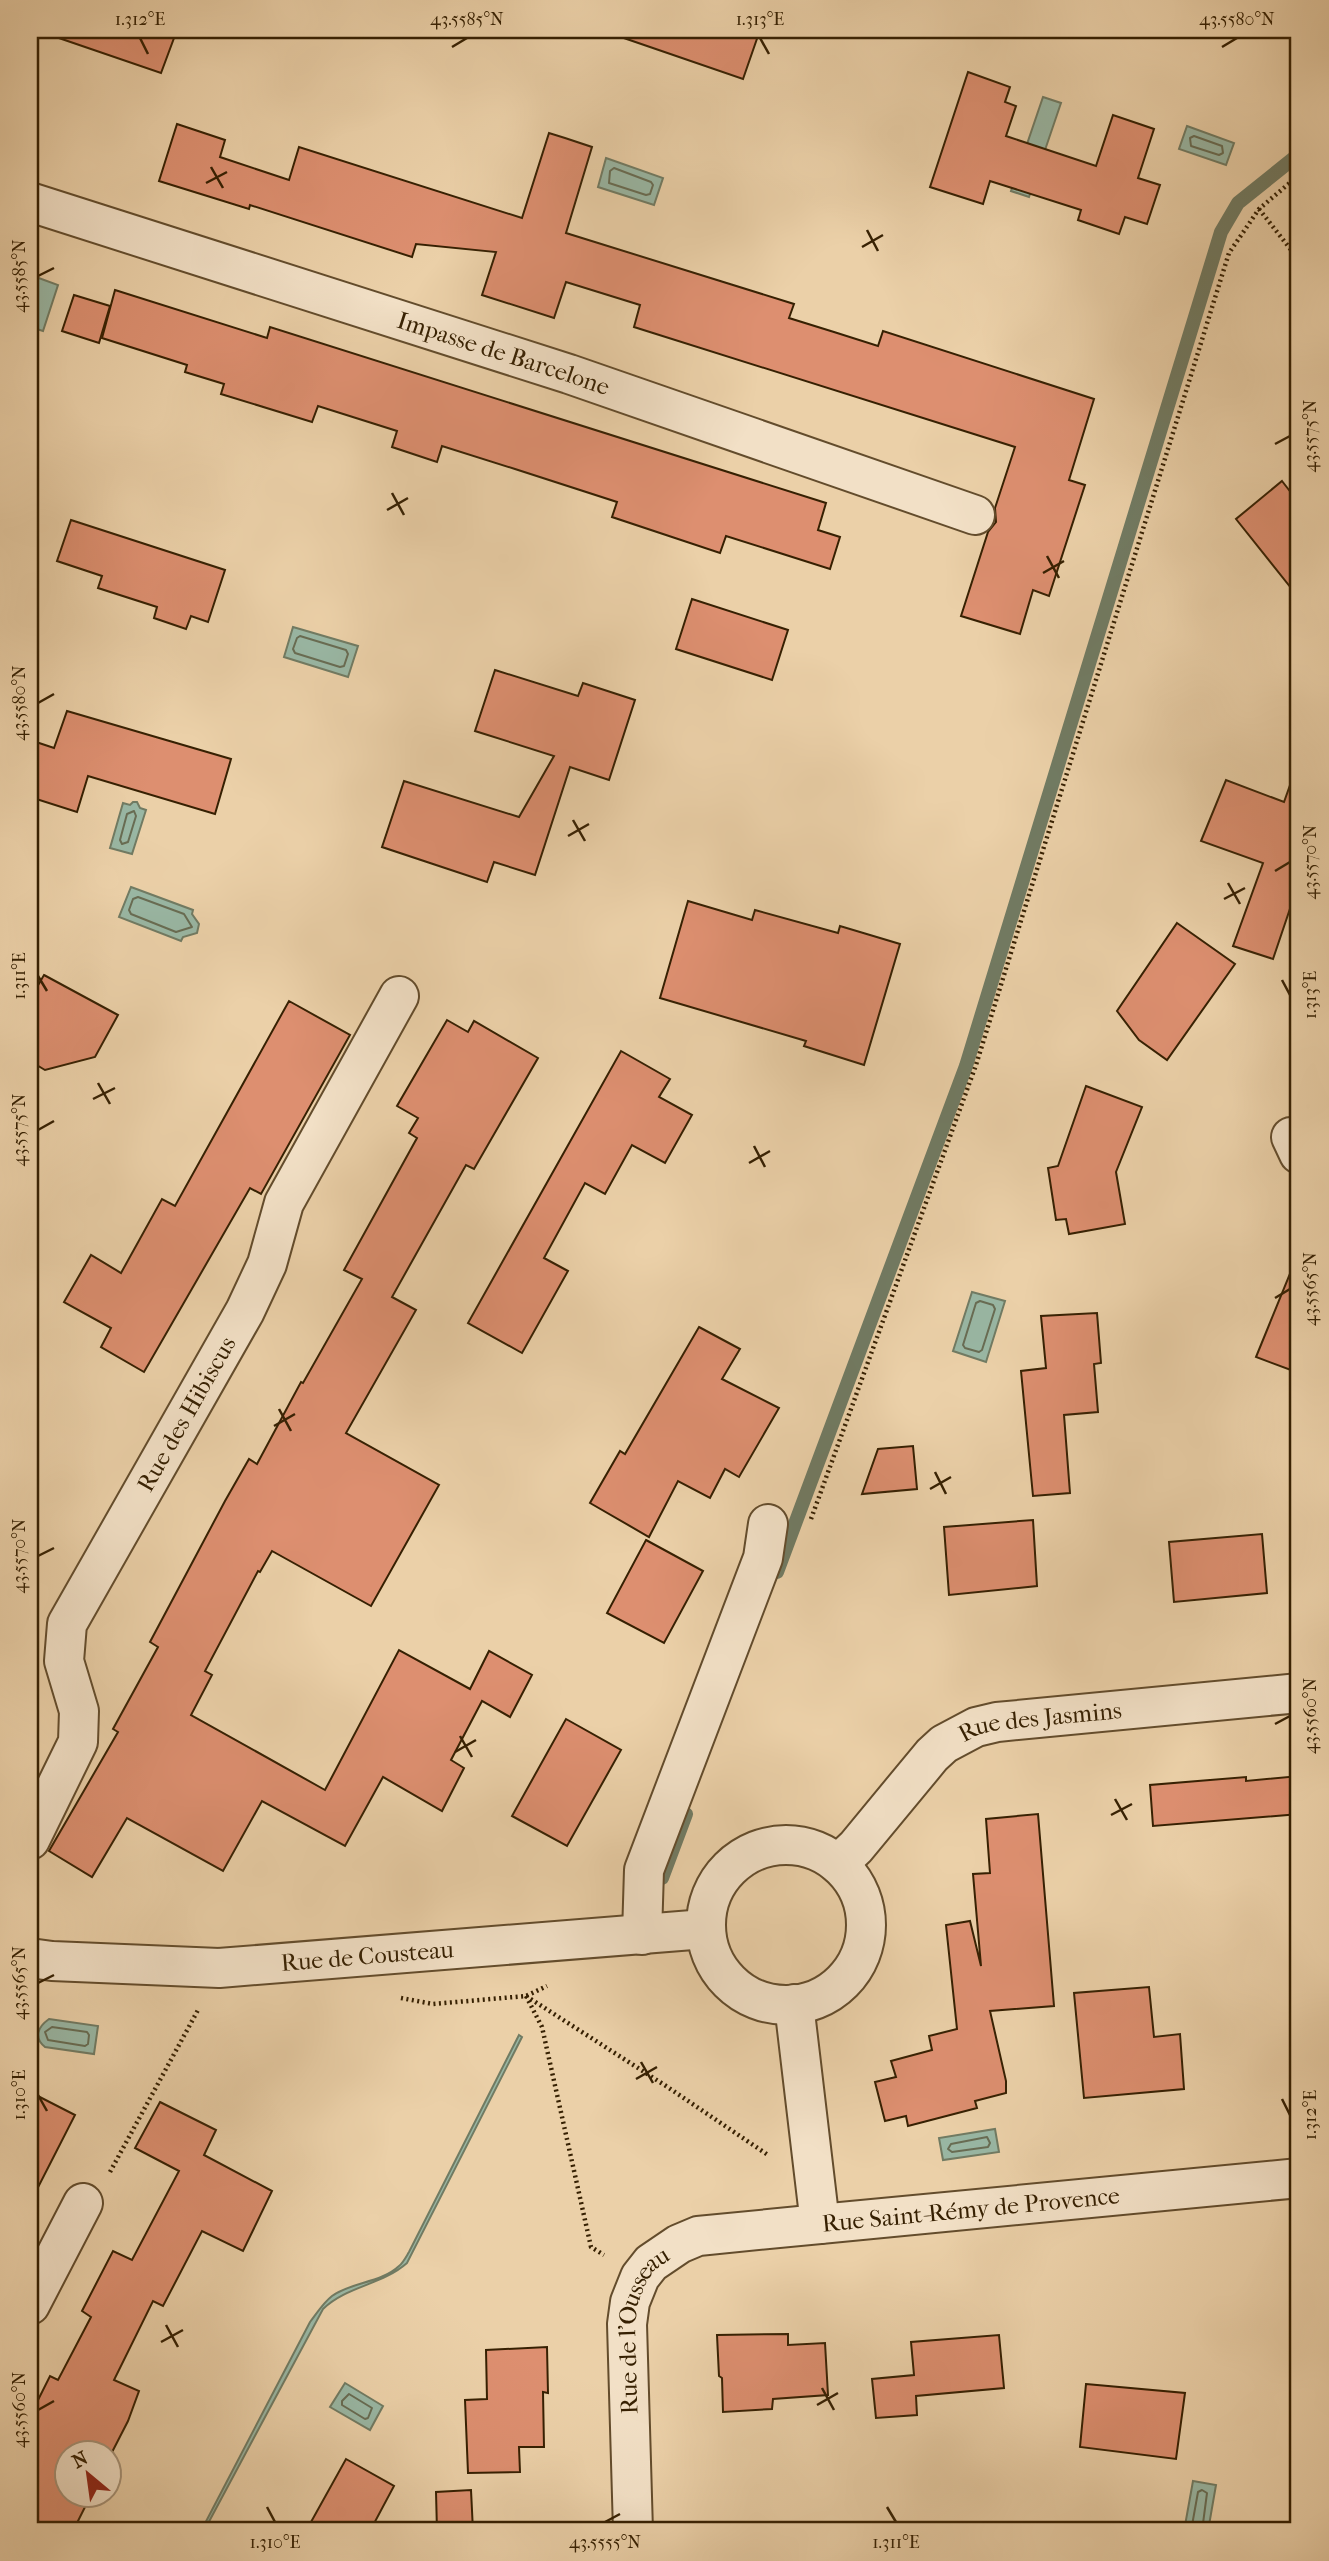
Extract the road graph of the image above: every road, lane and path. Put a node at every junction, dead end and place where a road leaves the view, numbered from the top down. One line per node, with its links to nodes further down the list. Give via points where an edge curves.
1 (1299, 175): 3 (path)
2 (30, 202): 5 (street, Impasse de Barcelone, via 569,374)
3 (1258, 209): 4 (path); 7 (path, via 1229,253 976,1065)
4 (1299, 260)
5 (975, 515)
6 (398, 996): 10 (street, Rue des Hibiscus, via 284,1203 267,1264 245,1311 67,1624 64,1661 79,1711 78,1742)
7 (810, 1523)
8 (768, 1524): 13 (street, via 763,1558 644,1870)
9 (1299, 1693): 11 (street, Rue des Jasmins, via 997,1721 975,1727 932,1755)
10 (30, 1840)
11 (838, 1864): 12 (street, via 811,1849 780,1844 750,1853 725,1871 709,1898); 16 (street, via 855,1884 864,1909 865,1935 858,1961 842,1982 820,1997)
12 (705, 1929): 13 (street, Rue de Cousteau); 16 (street, via 717,1968 737,1990 765,2003)
13 (642, 1935): 14 (street, Rue de Cousteau, via 219,1968)
14 (30, 1958)
15 (202, 2004): 19 (path, via 99,2192)
16 (794, 2004): 20 (street, Rue Saint-Rémy de Provence)
17 (773, 2158): 21 (path, via 526,1996 542,2027 591,2247)
18 (1299, 2178): 20 (street, Rue Saint-Rémy de Provence)
19 (83, 2203): 22 (street)
20 (820, 2224): 21 (street, Rue de l'Ousseau, via 698,2236 662,2253)
21 (640, 2277): 23 (street, Rue de l'Ousseau, via 627,2325)
22 (30, 2305)
23 (633, 2531)

